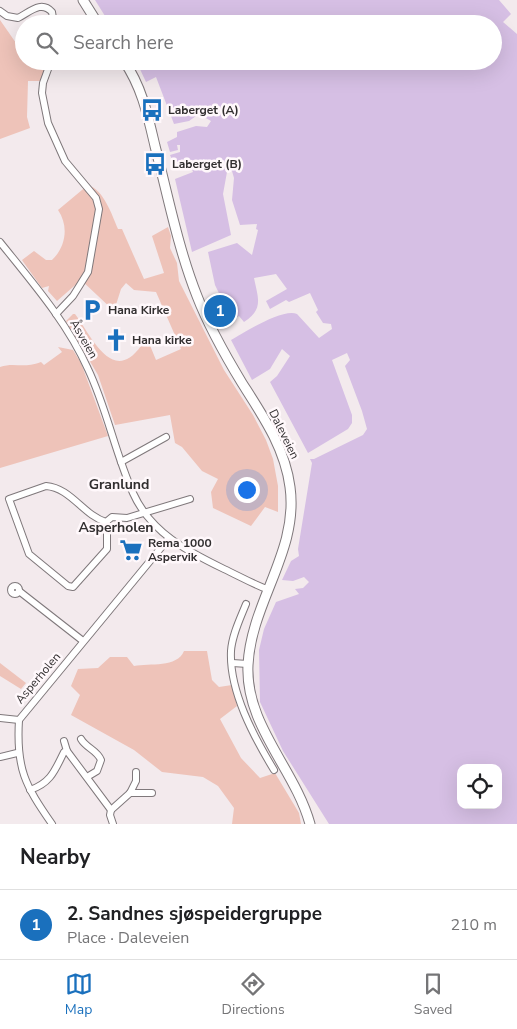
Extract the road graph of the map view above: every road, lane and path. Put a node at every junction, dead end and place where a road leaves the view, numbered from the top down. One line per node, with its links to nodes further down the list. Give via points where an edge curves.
1 (83, 0): 5 (main road)
2 (0, 11): 6 (street)
3 (23, 15): 4 (street, via 38,5 43,5)
4 (52, 15)
5 (92, 15)
6 (15, 17)
7 (48, 70): 10 (street, via 42,92 48,123 65,161 96,198 99,209 88,272 73,296)
8 (129, 70): 17 (main road, Daleveien, via 143,98 196,296 225,354 276,438 285,460 291,490 290,525)
9 (0, 242): 10 (street, Åsveien)
10 (56, 314): 12 (street, Åsveien, via 89,371)
11 (166, 437): 12 (street)
12 (121, 462): 14 (street, Åsveien)
13 (190, 499): 14 (street)
14 (144, 512): 15 (street, via 127,518 112,517); 16 (street, Åsveien)
15 (106, 522): 15 (street, via 107,549 71,587 29,554 9,499 48,486 63,491)
16 (169, 538): 17 (street, Åsveien); 20 (street, Asperholen)
17 (268, 590): 22 (main road, Daleveien, via 252,636)
18 (19, 591): 20 (street)
19 (246, 604): 21 (street, via 231,650)
20 (83, 641): 24 (street, Asperholen)
21 (232, 663): 22 (street); 30 (street, via 244,712)
22 (248, 664): 39 (main road, Daleveien, via 253,704)
23 (0, 718): 24 (street)
24 (19, 720): 28 (street, Asperholen)
25 (80, 739): 32 (street, via 101,760 100,766)
26 (64, 741): 27 (street)
27 (67, 752): 32 (street); 33 (street, via 64,752 48,781)
28 (17, 754): 29 (street); 33 (street, Asperholen)
29 (0, 757)
30 (274, 770)
31 (136, 772): 34 (street)
32 (87, 777): 36 (street)
33 (30, 790): 37 (street, Asperholen)
34 (130, 793): 35 (street); 36 (street)
35 (152, 793)
36 (111, 810): 38 (street)
37 (52, 824)
38 (113, 824)
39 (310, 824)

